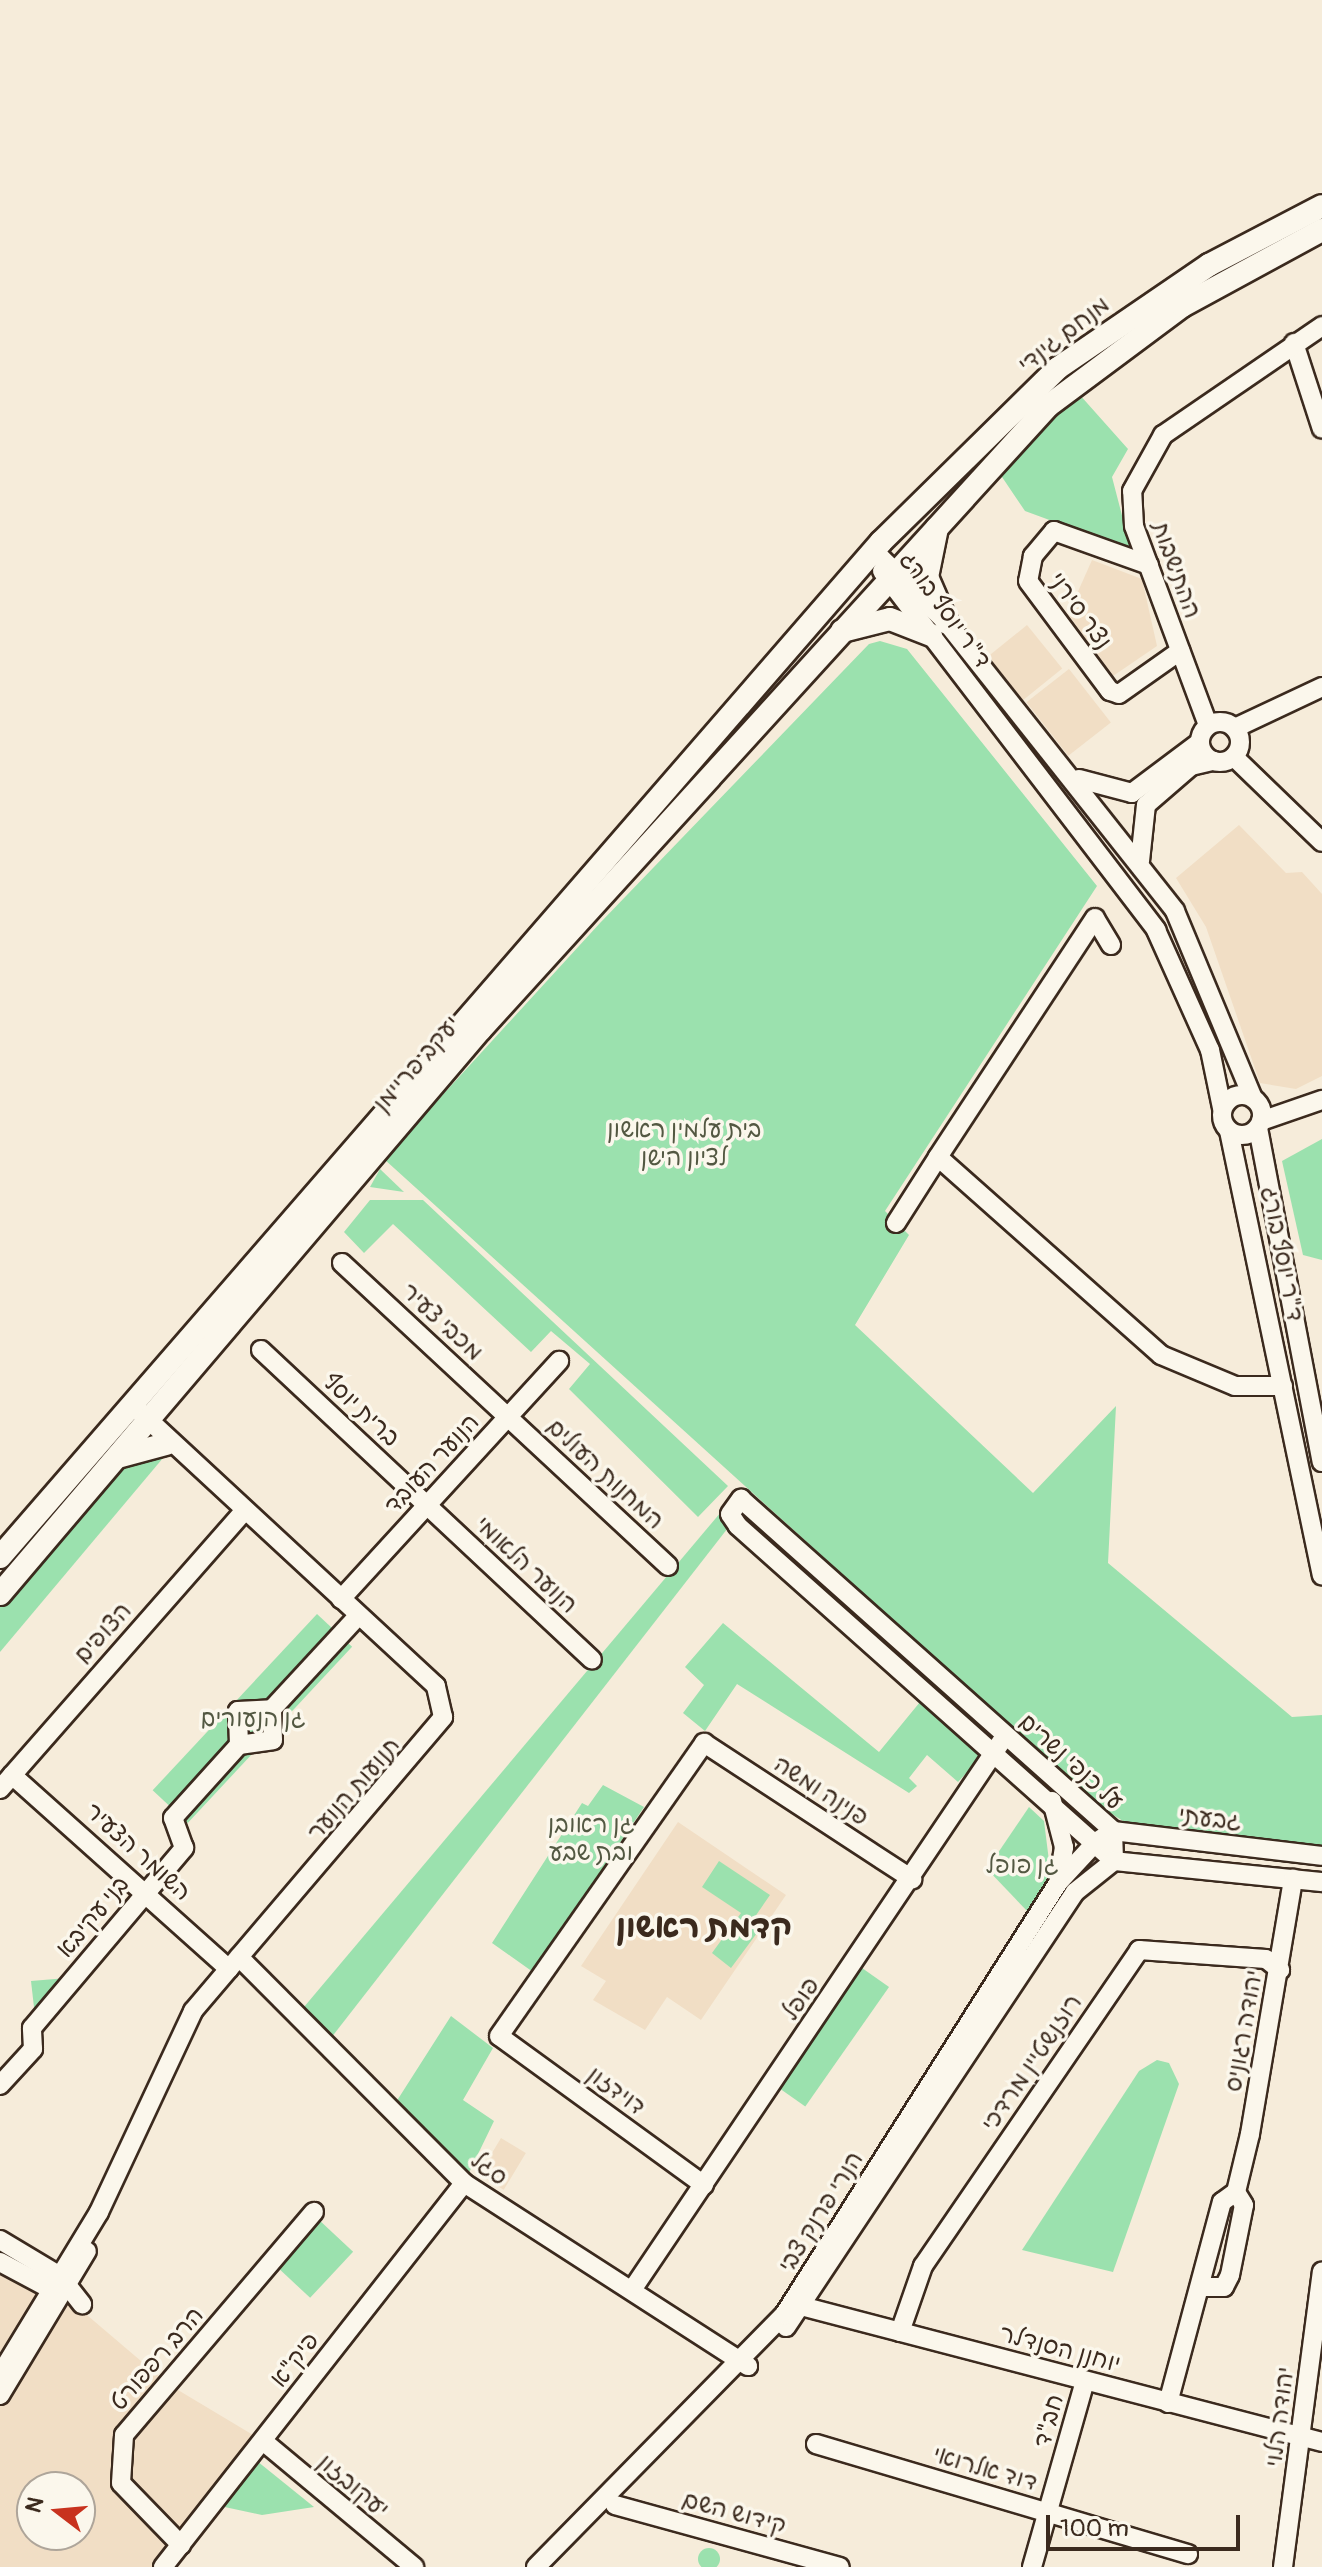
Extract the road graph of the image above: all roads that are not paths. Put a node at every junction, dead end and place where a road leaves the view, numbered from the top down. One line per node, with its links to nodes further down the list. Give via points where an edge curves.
1 (1322, 206): 7 (main road, מנחם גינדי, via 1209,265 1058,368)
2 (1322, 230): 6 (main road, מנחם גינדי, via 1219,283 1081,378)
3 (1322, 326): 4 (street, ההתישבות)
4 (1294, 343): 5 (street); 8 (street, ההתישבות, via 1163,435 1142,463 1131,512)
5 (1322, 429)
6 (949, 509): 9 (main road, מנחם גינדי); 10 (main road, via 925,565)
7 (873, 550): 9 (street, ד"ר יוסף בורג); 33 (main road, יעקב פריימן)
8 (1149, 565): 12 (street, ההתישבות); 12 (street, נצר סירני, via 1054,531 1033,556 1028,581 1110,691 1119,694)
9 (891, 572): 10 (street, ד"ר יוסף בורג); 11 (main road, יעקב פריימן)
10 (939, 629): 11 (main road, via 877,618); 18 (street, ד"ר יוסף בורג); 23 (street, ד"ר יוסף בורג, via 1156,930 1206,1040)
11 (831, 638): 32 (main road, יעקב פריימן)
12 (1180, 651): 15 (street, ההתישבות)
13 (1322, 687): 14 (street)
14 (1235, 728): 15 (street); 16 (street, via 1240,739)
15 (1204, 733): 17 (street, ההתישבות); 18 (street, via 1132,793 1103,791)
16 (1234, 757): 17 (street); 19 (street)
17 (1213, 761): 20 (street, via 1191,766 1146,805)
18 (1074, 775): 20 (street, ד"ר יוסף בורג)
19 (1322, 842)
20 (1140, 861): 24 (street, ד"ר יוסף בורג, via 1194,943)
21 (1111, 945): 26 (street, via 1095,918)
22 (1320, 1100): 24 (street)
23 (1222, 1108): 24 (street, via 1235,1095); 25 (street, ד"ר יוסף בורג)
24 (1258, 1112): 25 (street, via 1247,1135); 37 (street, ד"ר יוסף בורג)
25 (1229, 1131): 31 (street, ד"ר יוסף בורג)
26 (938, 1157): 27 (street); 31 (street, via 1161,1355 1235,1386)
27 (896, 1223)
28 (342, 1263): 34 (street, מכבי צעיר)
29 (261, 1350): 38 (street, ברית יוסף)
30 (559, 1361): 34 (street, הנוער העובד)
31 (1283, 1386): 42 (street, ד"ר יוסף בורג)
32 (168, 1394): 33 (main road, יעקב פריימן); 35 (main road)
33 (139, 1416): 35 (street, תנועות הנוער); 36 (main road, יעקב פריימן); 40 (main road, יעקב פריימן)
34 (509, 1416): 38 (street, הנוער העובד); 41 (street, המחנות העולים)
35 (170, 1445): 36 (main road); 39 (street, תנועות הנוער)
36 (113, 1460): 43 (main road, יעקב פריימן)
37 (1322, 1462)
38 (427, 1505): 44 (street, הנוער העובד); 46 (street, הנוער הלאומי)
39 (244, 1511): 44 (street, תנועות הנוער); 50 (street, הצופים)
40 (0, 1557)
41 (668, 1566)
42 (1322, 1575)
43 (0, 1594)
44 (341, 1599): 45 (street, תנועות הנוער)
45 (358, 1616): 47 (street); 61 (street, תנועות הנוער, via 436,1686 443,1717)
46 (592, 1660)
47 (272, 1709): 49 (street, via 273,1740); 49 (street, via 238,1711)
48 (1000, 1743): 48 (street, על כנפי נשרים, via 747,1500 730,1509 738,1526); 51 (street, על כנפי נשרים); 52 (street, על כנפי נשרים); 56 (street, פופל)
49 (239, 1745): 60 (street, בני עקיבא, via 173,1818 184,1848)
50 (6, 1782): 60 (street, השומר הצעיר)
51 (1052, 1801): 53 (street, על כנפי נשרים); 59 (street, via 1064,1847)
52 (1113, 1831): 53 (street); 54 (street, גבעתי); 55 (street, על כנפי נשרים)
53 (1096, 1842): 55 (street, על כנפי נשרים); 59 (street, הנרי פרנק צבי)
54 (1322, 1856)
55 (1114, 1861): 57 (street); 73 (street, הנרי פרנק צבי, via 1075,1892)
56 (912, 1879): 63 (street, פנינה ומשה, via 704,1743); 66 (street, פופל)
57 (1293, 1879): 58 (street); 62 (street, יהודה רגוניס)
58 (1322, 1882)
59 (1058, 1883): 75 (street, הנרי פרנק צבי, via 784,2315)
60 (147, 1891): 61 (street, השומר הצעיר); 64 (street, בני עקיבא, via 32,2028 33,2049)
61 (234, 1963): 65 (street, סגל); 72 (street, תנועות הנוער, via 193,2011)
62 (1280, 1970): 74 (street, רוזנשטיין מרדכי, via 1266,1959 1139,1950 923,2266); 79 (street, יהודה רגוניס, via 1236,2192 1244,2205 1230,2275 1224,2287 1201,2287)
63 (499, 2036): 66 (street, דוידזון)
64 (0, 2085)
65 (464, 2183): 71 (street, סגל); 81 (street, פיק"א)
66 (704, 2185): 71 (street, פופל)
67 (314, 2212): 86 (street, הרב רפפורט, via 124,2435 121,2483)
68 (0, 2240): 72 (street)
69 (0, 2262): 72 (street)
70 (1322, 2272): 80 (street, יהודה הלוי)
71 (634, 2287): 75 (street, סגל)
72 (65, 2292): 76 (street); 78 (street)
73 (805, 2307): 74 (street, יוחנן הסנדלר); 75 (street, הנרי פרנק צבי)
74 (900, 2332): 77 (street, יוחנן הסנדלר)
75 (745, 2363): 84 (street, הנרי פרנק צבי); 90 (street, הנרי פרנק צבי)
76 (0, 2375)
77 (1085, 2381): 79 (street, יוחנן הסנדלר); 85 (street, חב"ד)
78 (0, 2395)
79 (1168, 2403): 80 (street, יוחנן הסנדלר)
80 (1303, 2439): 82 (street, יוחנן הסנדלר); 94 (street, יהודה הלוי)
81 (263, 2441): 86 (street, פיק"א); 89 (street, יעקובזון)
82 (1322, 2442)
83 (816, 2444): 85 (street, דוד אלרואי)
84 (615, 2505): 91 (street, הנרי פרנק צבי); 92 (street, קידוש השם)
85 (1047, 2513): 87 (street, דוד אלרואי); 93 (street, חב"ד)
86 (181, 2545): 88 (street, פיק"א)
87 (1188, 2554)
88 (163, 2567)
89 (414, 2567)
90 (536, 2567)
91 (549, 2567)
92 (840, 2567)
93 (1032, 2567)
94 (1283, 2567)

